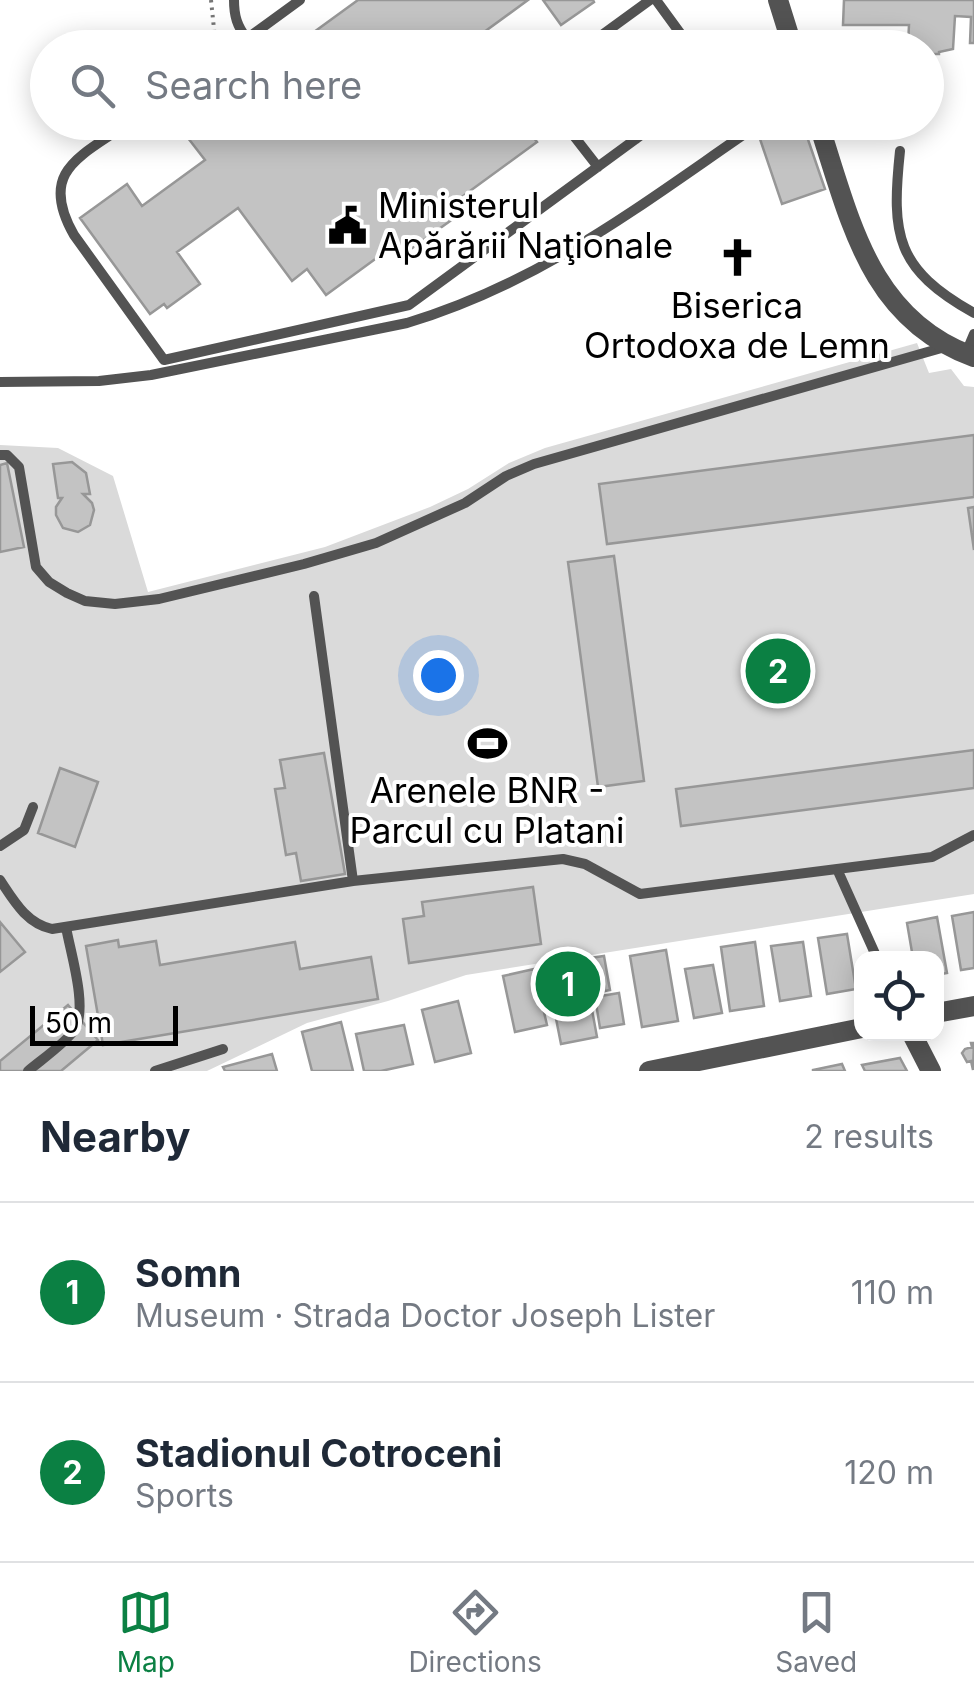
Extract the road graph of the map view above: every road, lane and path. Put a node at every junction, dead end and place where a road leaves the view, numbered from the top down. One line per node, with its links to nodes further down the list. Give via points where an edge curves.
1 (211, 0): 6 (path)
2 (234, 0): 7 (lane)
3 (300, 0): 8 (lane)
4 (653, 0): 9 (lane); 10 (lane)
5 (778, 0): 11 (street)
6 (214, 30)
7 (241, 30)
8 (258, 30)
9 (610, 30)
10 (677, 30)
11 (788, 30)
12 (105, 140): 18 (lane, via 74,162 59,186 60,204 74,235 164,360 410,305)
13 (577, 140): 18 (lane)
14 (635, 140): 18 (lane)
15 (728, 140): 21 (lane, via 574,250 426,318 151,375)
16 (824, 140): 20 (street, via 861,249 887,294 935,338)
17 (900, 151): 19 (lane, via 896,219 903,248 932,285)
18 (598, 167)
19 (974, 313)
20 (966, 348): 22 (lane, via 534,464 376,543 115,604 67,593 36,566 19,468)
21 (0, 382)
22 (0, 455)
23 (314, 596): 29 (lane)
24 (33, 807): 26 (lane, via 24,830)
25 (974, 835): 27 (lane, via 932,857)
26 (0, 846)
27 (837, 869): 29 (lane, via 640,894 563,859); 31 (lane)
28 (0, 880): 30 (lane, via 38,925)
29 (353, 881): 30 (lane)
30 (66, 927): 38 (lane, via 80,1017 75,1030)
31 (874, 951)
32 (974, 1006): 33 (street)
33 (944, 1012)
34 (854, 1030): 37 (street)
35 (916, 1041): 42 (street)
36 (223, 1049): 39 (lane)
37 (746, 1050): 40 (street); 41 (street)
38 (28, 1071)
39 (156, 1071)
40 (649, 1071)
41 (756, 1071)
42 (932, 1071)

